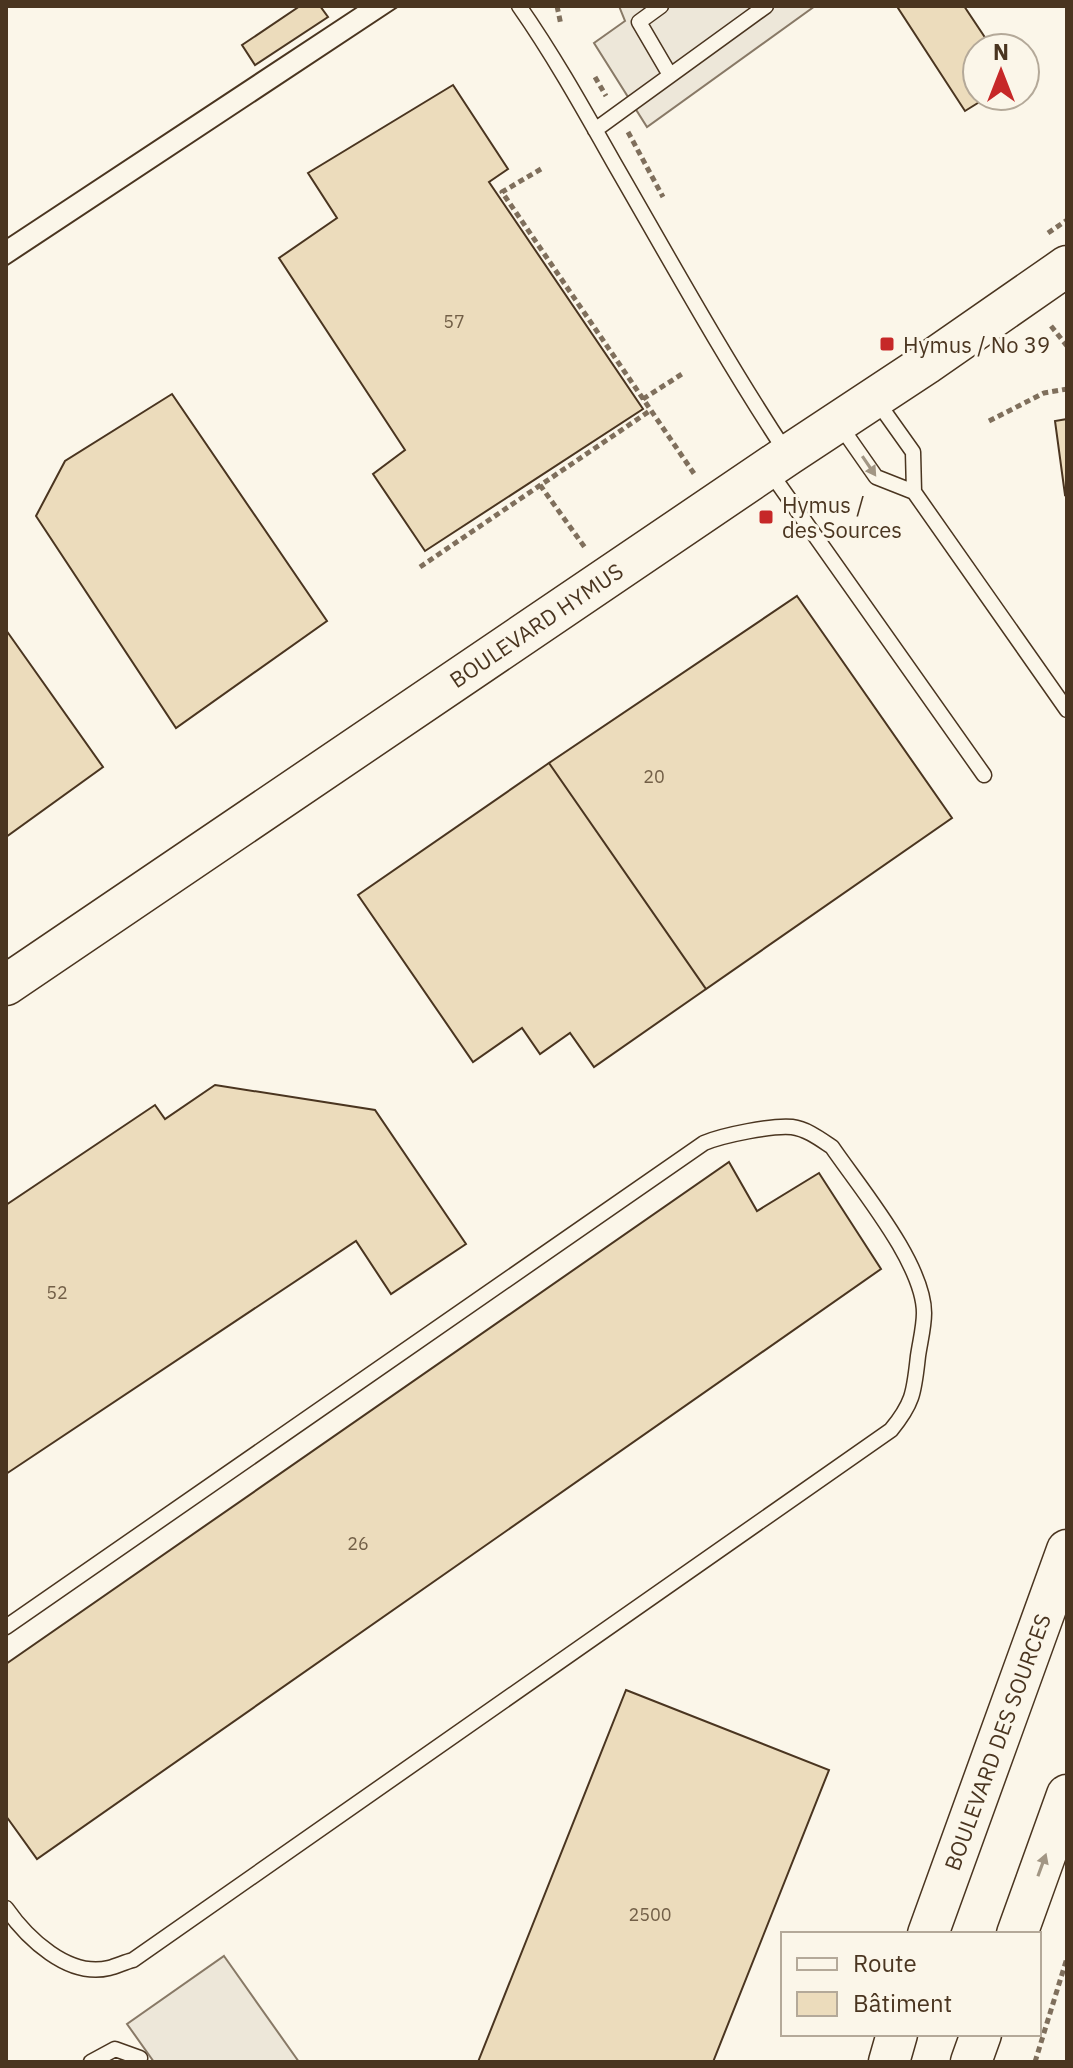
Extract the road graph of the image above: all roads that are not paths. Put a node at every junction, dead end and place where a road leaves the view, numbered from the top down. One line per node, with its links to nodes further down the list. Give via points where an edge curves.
1 (519, 6): 5 (lane)
2 (661, 6): 4 (lane, via 639,22)
3 (766, 6): 4 (lane)
4 (670, 75): 5 (lane)
5 (595, 130): 9 (lane, via 743,387)
6 (1056, 265): 7 (street, BOULEVARD HYMUS)
7 (875, 397): 8 (street, BOULEVARD HYMUS); 10 (lane, via 913,452)
8 (838, 422): 9 (street, BOULEVARD HYMUS); 10 (lane, one-way to 10, via 876,477)
9 (778, 462): 12 (lane); 13 (street, BOULEVARD HYMUS)
10 (914, 492): 11 (lane)
11 (1067, 710)
12 (984, 775)
13 (6, 985)
14 (1067, 1550): 18 (street, BOULEVARD DES SOURCES)
15 (6, 1627): 17 (lane, via 704,1143 724,1135 792,1127 815,1136 832,1147 910,1261 924,1314 913,1396 891,1430 133,1960 106,1969 78,1966 44,1950)
16 (1067, 1795): 19 (street, one-way to 16)
17 (6, 1908)
18 (929, 1932)
19 (1018, 1932)
20 (896, 2036): 25 (street)
21 (980, 2036): 26 (street)
22 (991, 2036): 27 (street)
23 (140, 2058): 24 (lane, via 115,2049)
24 (91, 2062)
25 (889, 2062)
26 (971, 2062)
27 (985, 2062)

